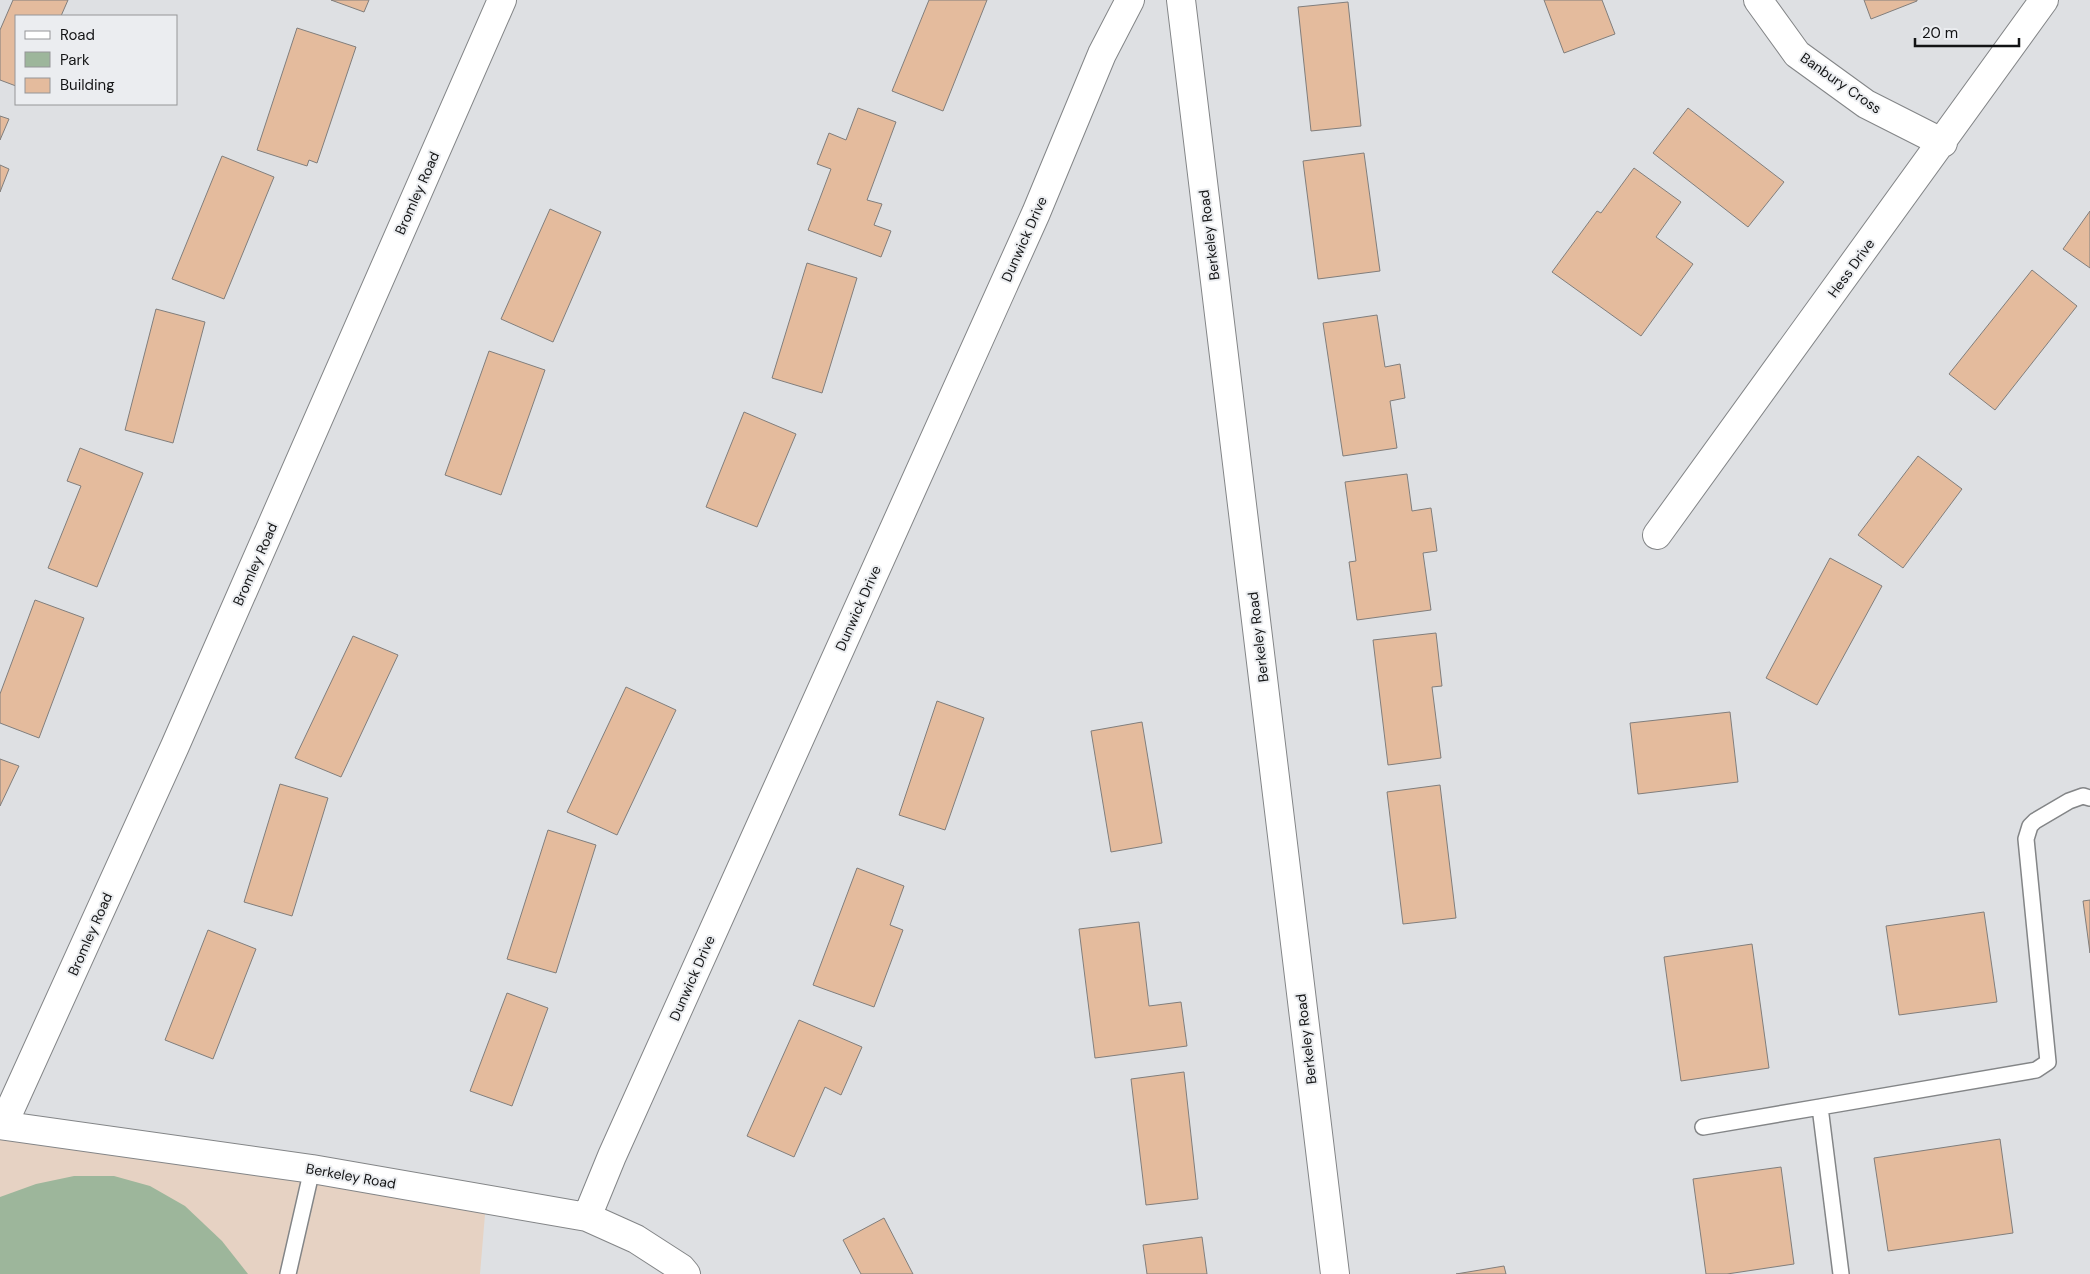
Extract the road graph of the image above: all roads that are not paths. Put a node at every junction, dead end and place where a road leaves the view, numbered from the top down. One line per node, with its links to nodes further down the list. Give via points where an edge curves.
1 (502, 0): 10 (street, Bromley Road, via 175,746)
2 (1130, 0): 13 (street, Dunwick Drive, via 1102,54 1036,213)
3 (1181, 0): 16 (street, Berkeley Road)
4 (1758, 0): 6 (street, Banbury Cross, via 1797,54 1866,104)
5 (2044, 0): 6 (street, Hess Drive)
6 (1943, 143): 7 (street, Hess Drive)
7 (1657, 535)
8 (2090, 798): 9 (lane, via 2083,796 2068,801 2035,821 2026,839 2048,1062 2036,1070)
9 (1820, 1107): 11 (lane); 17 (lane)
10 (1, 1125): 12 (street, Berkeley Road)
11 (1703, 1127)
12 (312, 1169): 13 (street, Berkeley Road); 14 (lane)
13 (587, 1217): 15 (street, Berkeley Road, via 636,1239)
14 (288, 1274)
15 (686, 1274)
16 (1335, 1274)
17 (1841, 1274)

